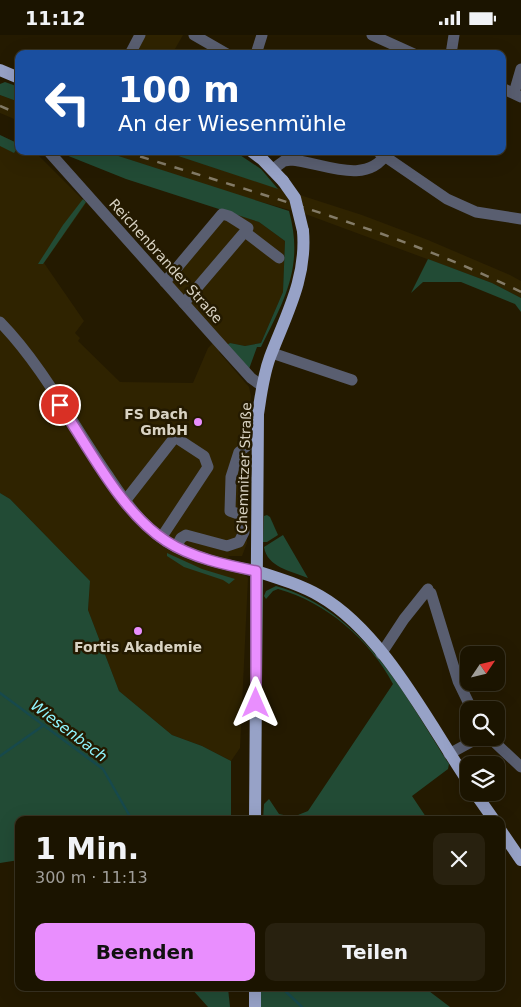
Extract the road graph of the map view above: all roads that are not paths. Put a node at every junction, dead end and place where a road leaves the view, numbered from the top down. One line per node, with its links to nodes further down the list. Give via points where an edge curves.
1 (140, 35): 6 (street)
2 (194, 35): 7 (street)
3 (262, 35): 8 (street)
4 (372, 35): 9 (street)
5 (454, 35): 10 (street)
6 (132, 50)
7 (220, 50)
8 (257, 50)
9 (405, 50)
10 (452, 50)
11 (521, 69): 14 (street)
12 (0, 70): 13 (main road)
13 (15, 77)
14 (517, 95)
15 (52, 155): 23 (street, Reichenbrander Straße)
16 (256, 155): 19 (main road, Chemnitzer Straße)
17 (381, 155): 19 (street, via 370,169 358,171 291,160)
18 (386, 155): 20 (street, via 447,199 476,212)
19 (273, 169): 26 (main road, Chemnitzer Straße, bridge, via 299,206 304,257 297,291)
20 (521, 219)
21 (244, 232): 22 (street); 23 (street, via 248,228 230,215 222,214); 24 (street)
22 (278, 258)
23 (165, 282): 24 (street, Reichenbrander Straße)
24 (184, 303): 28 (street, Reichenbrander Straße, via 251,379)
25 (2, 327): 30 (street, via 27,355)
26 (272, 353): 27 (street); 28 (main road, Chemnitzer Straße)
27 (352, 380)
28 (262, 386): 29 (main road, Chemnitzer Straße)
29 (257, 438): 32 (street, via 239,452 231,477 230,511 241,515 244,532 239,542 227,546 186,535); 33 (main road, Chemnitzer Straße)
30 (125, 501): 31 (street); 31 (street, via 175,437 204,457 208,467)
31 (161, 538): 32 (street)
32 (176, 547): 33 (street)
33 (256, 571): 34 (main road, via 320,597 354,623); 42 (main road, Chemnitzer Straße)
34 (381, 654): 35 (street, via 404,619 429,591); 38 (main road)
35 (468, 701)
36 (464, 746): 38 (street)
37 (499, 746): 39 (street)
38 (449, 754): 40 (main road)
39 (521, 767)
40 (460, 770)
41 (481, 801): 43 (main road)
42 (255, 816)
43 (491, 816)
44 (505, 837): 45 (main road)
45 (521, 860)
46 (255, 991): 47 (main road)
47 (255, 1007)

